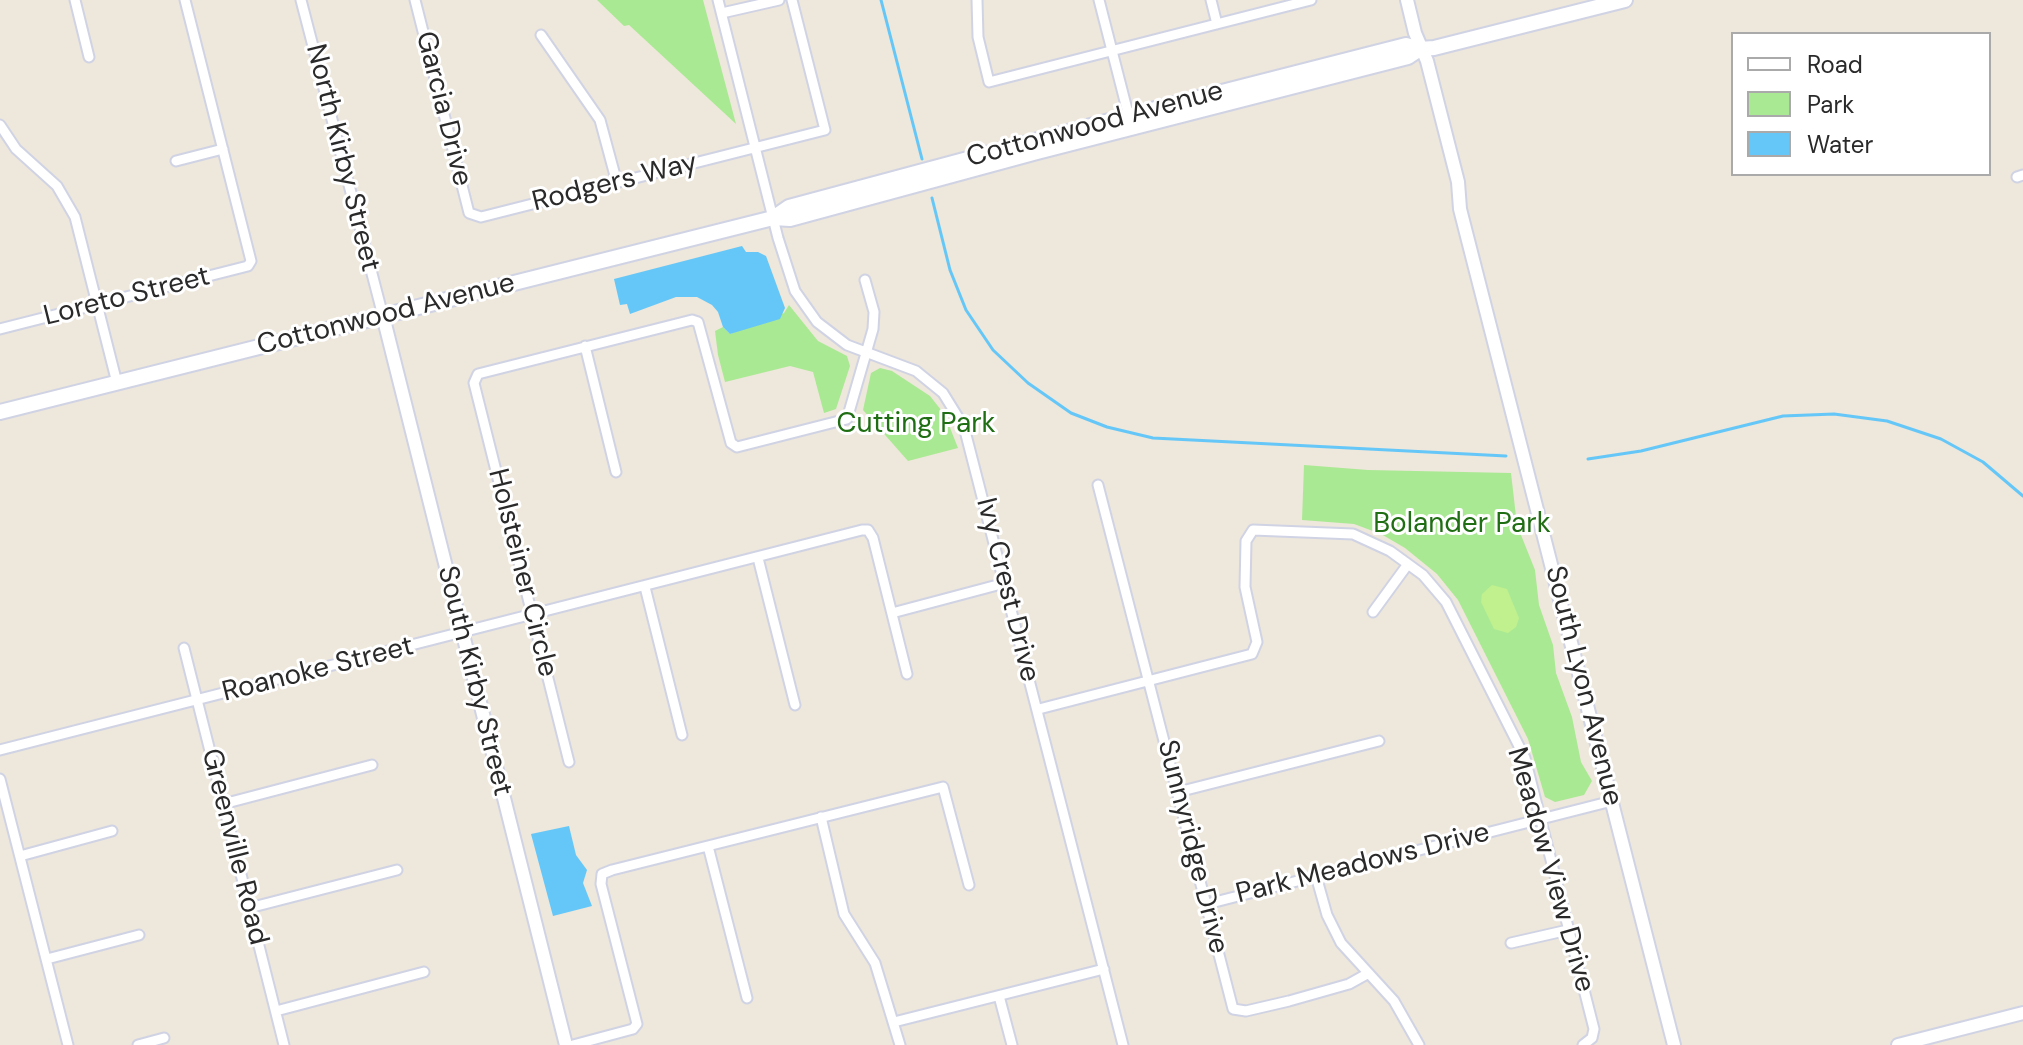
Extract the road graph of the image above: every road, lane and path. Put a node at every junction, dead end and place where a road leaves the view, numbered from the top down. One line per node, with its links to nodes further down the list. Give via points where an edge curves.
1 (75, 0): 19 (street)
2 (185, 0): 23 (street)
3 (301, 0): 30 (street, North Kirby Street)
4 (415, 0): 26 (street, Garcia Drive, via 469,213)
5 (718, 0): 14 (street, Ivy Crest Drive)
6 (779, 0): 14 (street)
7 (792, 0): 22 (street, Rodgers Way, via 825,130)
8 (977, 0): 18 (street, via 978,37 989,82)
9 (1099, 0): 18 (street)
10 (1211, 0): 15 (street)
11 (1311, 0): 15 (street)
12 (1407, 0): 17 (street, South Lyon Avenue)
13 (1625, 0): 17 (main road, Cottonwood Avenue)
14 (722, 13): 22 (street, Ivy Crest Drive)
15 (1217, 24): 18 (street)
16 (541, 35): 25 (street, via 600,120)
17 (1420, 49): 20 (main road, Cottonwood Avenue, via 1408,57); 59 (street, South Lyon Avenue)
18 (1111, 51): 20 (street)
19 (89, 57)
20 (1130, 122): 27 (main road, Cottonwood Avenue, via 789,207)
21 (0, 125): 29 (street, via 70,206)
22 (755, 148): 25 (street, Rodgers Way); 27 (street, Ivy Crest Drive)
23 (223, 149): 24 (street); 29 (street, Loreto Street, via 248,266)
24 (176, 161)
25 (617, 183): 26 (street, Rodgers Way)
26 (474, 216)
27 (773, 218): 30 (main road, Cottonwood Avenue); 33 (street, Ivy Crest Drive, via 788,274 804,307 830,334)
28 (865, 280): 33 (street, via 874,320)
29 (98, 304): 31 (street, Loreto Street); 34 (street)
30 (383, 316): 34 (main road, Cottonwood Avenue); 45 (street, South Kirby Street)
31 (0, 329)
32 (585, 346): 33 (street, via 698,322 731,443 737,447 847,419); 36 (street); 44 (street, Holsteiner Circle, via 478,374 474,383)
33 (867, 353): 40 (street, Ivy Crest Drive, via 916,371 955,410 970,446)
34 (117, 383): 35 (main road, Cottonwood Avenue)
35 (0, 412)
36 (616, 472)
37 (1098, 485): 48 (street, Sunnyridge Drive)
38 (758, 558): 41 (street, Roanoke Street); 43 (street, Roanoke Street, via 868,530); 50 (street)
39 (1408, 564): 42 (street); 48 (street, Meadow View Drive, via 1353,534 1258,528 1246,541 1245,587 1257,642 1254,651); 62 (street, Meadow View Drive, via 1446,602 1525,758)
40 (1005, 583): 43 (street); 51 (street, Ivy Crest Drive)
41 (645, 587): 44 (street, Roanoke Street); 52 (street)
42 (1373, 612)
43 (892, 613): 47 (street)
44 (532, 615): 45 (street, Roanoke Street); 55 (street, Holsteiner Circle)
45 (462, 633): 49 (street, Roanoke Street); 87 (street, South Kirby Street)
46 (184, 648): 49 (street, Greenville Road)
47 (907, 674)
48 (1150, 681): 51 (street); 58 (street, Sunnyridge Drive)
49 (197, 700): 54 (street, Roanoke Street); 60 (street, Greenville Road)
50 (795, 705)
51 (1039, 709): 75 (street, Ivy Crest Drive)
52 (682, 735)
53 (1379, 741): 58 (street)
54 (0, 750)
55 (569, 762)
56 (372, 765): 60 (street)
57 (0, 779): 65 (street)
58 (1178, 792): 69 (street, Sunnyridge Drive)
59 (1612, 801): 62 (street, Park Meadows Drive); 94 (street, South Lyon Avenue)
60 (223, 804): 70 (street, Greenville Road)
61 (821, 817): 64 (street); 68 (street, via 943,787); 82 (street, via 844,914 875,963)
62 (1540, 820): 67 (street, Park Meadows Drive); 71 (street, Meadow View Drive)
63 (112, 831): 65 (street)
64 (708, 846): 79 (street); 88 (street, via 602,874 637,1024)
65 (20, 856): 74 (street)
66 (397, 870): 70 (street)
67 (1316, 876): 69 (street, Park Meadows Drive); 77 (street, via 1341,943)
68 (969, 885)
69 (1207, 904): 77 (street, Sunnyridge Drive, via 1231,1005 1237,1011 1349,984)
70 (249, 908): 80 (street, Greenville Road)
71 (1568, 930): 73 (street); 93 (street, Meadow View Drive, via 1594,1029)
72 (139, 935): 74 (street)
73 (1511, 943)
74 (47, 959): 84 (street)
75 (1104, 969): 78 (street); 91 (street, Ivy Crest Drive)
76 (424, 972): 80 (street)
77 (1367, 974): 92 (street, via 1394,1001)
78 (999, 996): 82 (street); 90 (street)
79 (747, 998)
80 (276, 1011): 86 (street, Greenville Road)
81 (2023, 1013): 95 (street)
82 (894, 1022): 89 (street)
83 (164, 1038): 85 (street)
84 (68, 1045)
85 (138, 1045)
86 (284, 1045)
87 (566, 1045)
88 (573, 1045)
89 (900, 1045)
90 (1012, 1045)
91 (1123, 1045)
92 (1419, 1045)
93 (1583, 1045)
94 (1674, 1045)
95 (1898, 1045)

